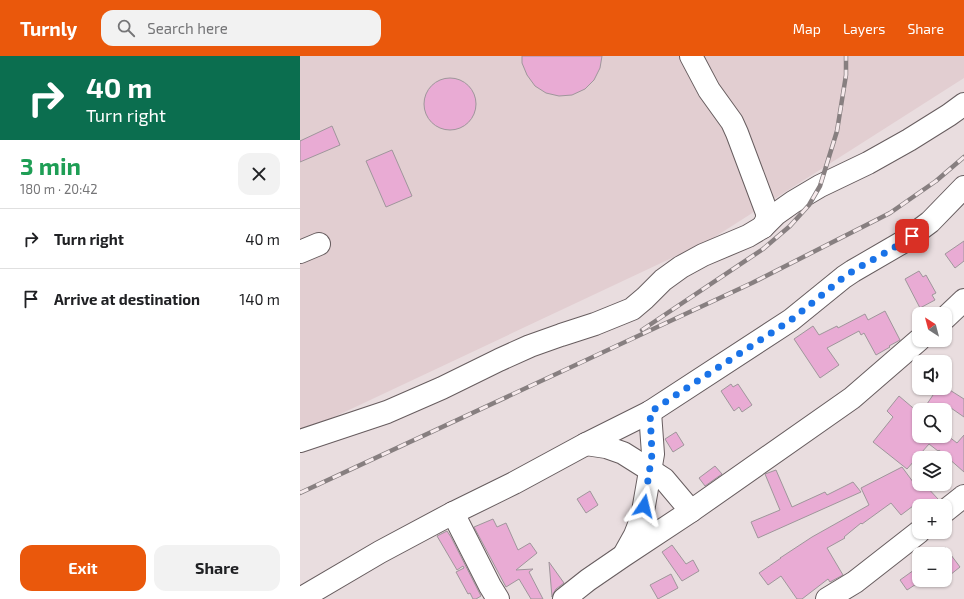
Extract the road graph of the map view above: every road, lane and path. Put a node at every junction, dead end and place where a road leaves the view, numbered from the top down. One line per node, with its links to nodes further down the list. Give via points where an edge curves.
1 (691, 56): 4 (street, via 709,90 737,132 767,213)
2 (964, 104): 4 (street, via 909,140 792,202)
3 (964, 187): 8 (street, via 930,222 903,242 853,270 791,320)
4 (763, 227): 9 (street, via 682,267 663,280 632,309 530,346 387,412)
5 (964, 300): 6 (street)
6 (952, 311)
7 (912, 346): 14 (street, via 852,398)
8 (650, 412): 10 (street); 11 (street)
9 (300, 441)
10 (586, 444): 11 (street, via 623,453); 15 (street, via 514,484)
11 (650, 470): 14 (street, via 664,479); 17 (street, via 642,517)
12 (964, 496): 13 (street)
13 (952, 505)
14 (691, 511): 17 (street)
15 (453, 513): 18 (street); 19 (street)
16 (912, 537): 21 (street, via 855,582)
17 (623, 556): 20 (street)
18 (300, 599)
19 (498, 599)
20 (564, 599)
21 (827, 599)

